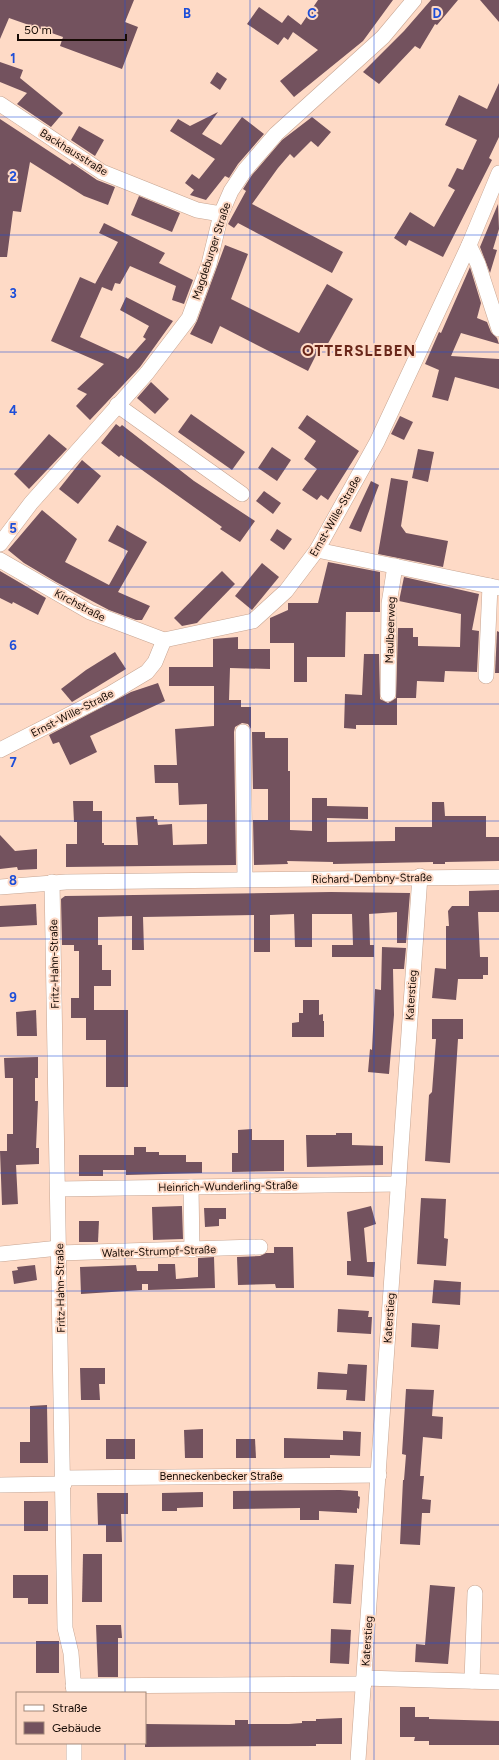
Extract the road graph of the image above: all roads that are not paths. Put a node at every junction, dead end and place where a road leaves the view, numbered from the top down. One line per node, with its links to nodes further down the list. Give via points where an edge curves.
1 (414, 0): 4 (street, Magdeburger Straße, via 382,37 276,134 245,170 231,191)
2 (0, 104): 4 (street, Backhausstraße, via 102,172 197,210)
3 (499, 173): 5 (street, Ernst-Wille-Straße)
4 (221, 214): 7 (street, Magdeburger Straße, via 209,264 189,318 147,374)
5 (469, 245): 6 (street, via 478,264); 10 (street, Ernst-Wille-Straße, via 376,442)
6 (499, 329)
7 (117, 405): 8 (street); 9 (street, Magdeburger Straße, via 31,503)
8 (242, 494)
9 (0, 544)
10 (318, 550): 12 (street); 14 (street, Ernst-Wille-Straße, via 286,591 253,621)
11 (0, 560): 14 (street, Kirchstraße, via 90,612)
12 (395, 566): 13 (street); 16 (street, Maulbeerweg, via 388,604)
13 (494, 587): 15 (street)
14 (164, 640): 18 (street, Ernst-Wille-Straße, via 155,662 147,672 110,694)
15 (486, 676)
16 (388, 694)
17 (243, 732): 21 (street)
18 (0, 750)
19 (420, 876): 20 (street, Richard-Dembny-Straße); 21 (street, Richard-Dembny-Straße); 24 (street, Katerstieg)
20 (499, 877)
21 (244, 879): 22 (street, Richard-Dembny-Straße)
22 (52, 882): 23 (street, Richard-Dembny-Straße); 26 (street, Fritz-Hahn-Straße)
23 (0, 887)
24 (398, 1184): 25 (street, Heinrich-Wunderling-Straße); 31 (street, Katerstieg)
25 (191, 1187): 26 (street, Heinrich-Wunderling-Straße); 29 (street)
26 (59, 1189): 28 (street, Fritz-Hahn-Straße)
27 (260, 1247): 29 (street, Walter-Strumpf-Straße)
28 (59, 1250): 29 (street, Walter-Strumpf-Straße); 30 (street, Walter-Strumpf-Straße); 32 (street, Fritz-Hahn-Straße)
29 (192, 1250)
30 (0, 1254)
31 (379, 1475): 32 (street, Benneckenbecker Straße); 35 (street, Katerstieg)
32 (64, 1481): 33 (street, Benneckenbecker Straße); 38 (street, Fritz-Hahn-Straße, via 65,1628 71,1654)
33 (0, 1485)
34 (475, 1593): 36 (street)
35 (364, 1681): 36 (street); 38 (street); 41 (street, Katerstieg)
36 (472, 1681): 37 (street)
37 (499, 1682)
38 (74, 1690)
39 (74, 1744): 40 (street)
40 (74, 1760)
41 (358, 1760)

